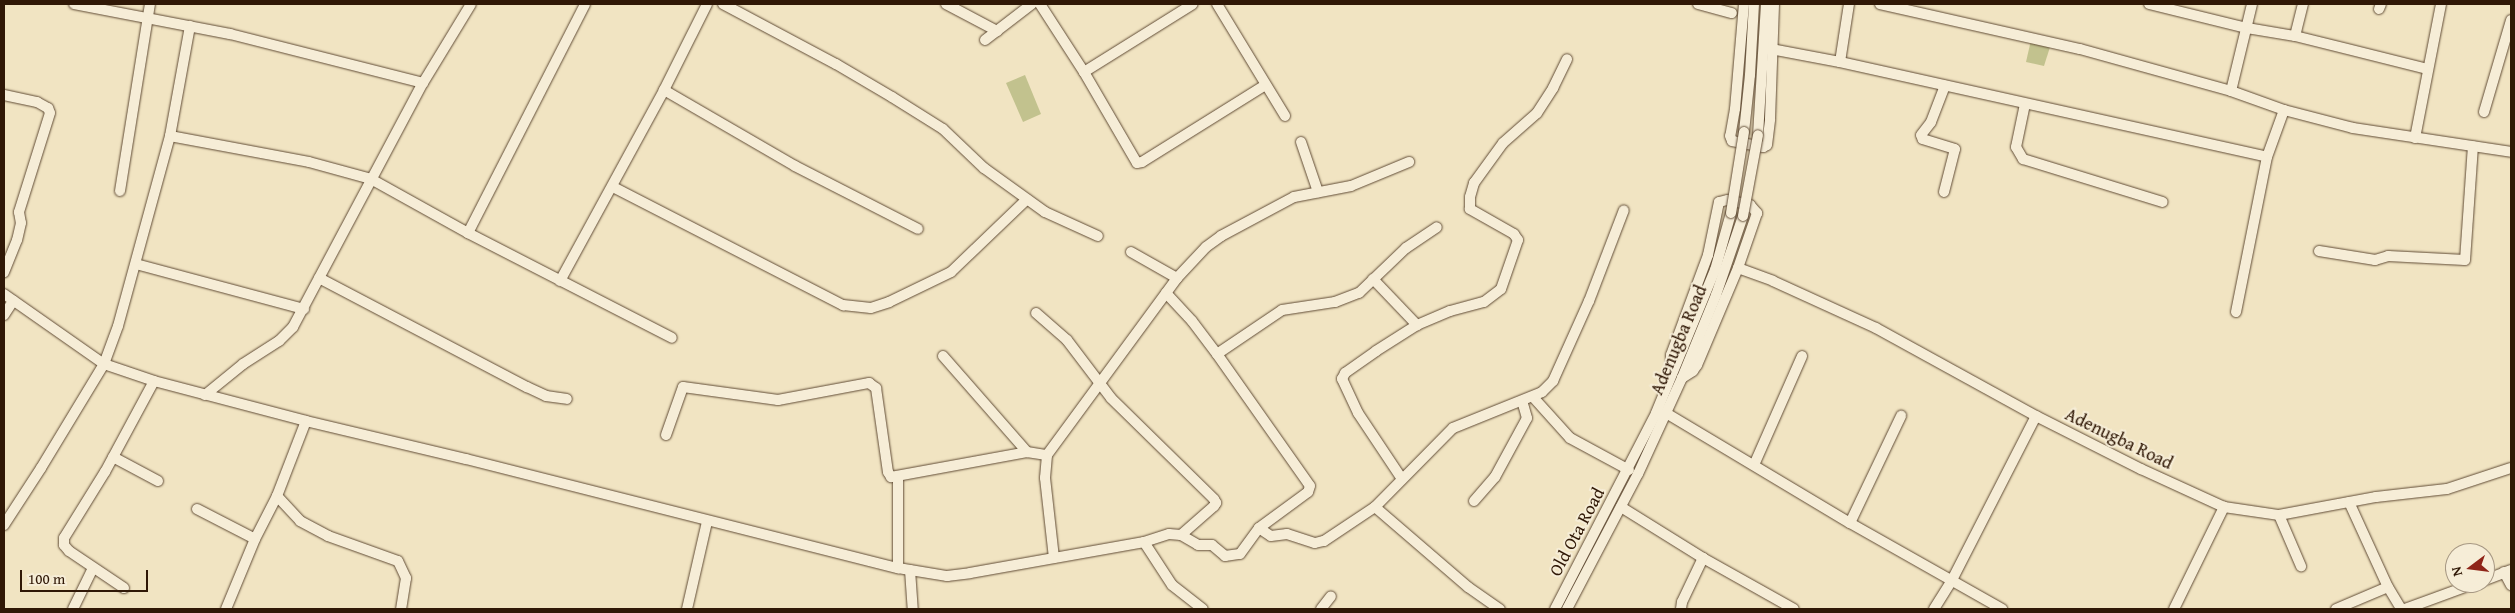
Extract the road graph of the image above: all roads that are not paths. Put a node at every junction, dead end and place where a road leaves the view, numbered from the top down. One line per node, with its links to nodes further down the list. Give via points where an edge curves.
1 (74, 4): 24 (street)
2 (150, 4): 24 (street)
3 (471, 4): 37 (street)
4 (585, 4): 64 (street)
5 (707, 4): 40 (street)
6 (723, 4): 59 (street, via 836,64 942,129 984,168)
7 (946, 4): 28 (street)
8 (1032, 4): 28 (street)
9 (1040, 4): 36 (street)
10 (1194, 4): 36 (street)
11 (1217, 4): 38 (street)
12 (1698, 4): 23 (street)
13 (1744, 4): 32 (street, via 1732,141 1767,145)
14 (1754, 4): 88 (street, Adenugba Road, bridge, via 1744,132 1731,213 1715,270)
15 (1766, 4): 89 (street, Adenugba Road, bridge, via 1758,135 1743,216 1716,295)
16 (1774, 4): 32 (street)
17 (1849, 4): 34 (street)
18 (1880, 4): 41 (street, via 2080,49)
19 (2149, 4): 27 (street)
20 (2252, 4): 27 (street)
21 (2303, 4): 30 (street)
22 (2442, 4): 35 (street)
23 (1732, 13)
24 (147, 17): 26 (street); 56 (street)
25 (2511, 20): 29 (street)
26 (190, 26): 37 (street); 47 (street)
27 (2247, 28): 30 (street); 41 (street)
28 (997, 31): 31 (street)
29 (2509, 34): 45 (street)
30 (2295, 36): 35 (street)
31 (985, 40)
32 (1772, 49): 34 (street)
33 (1567, 59): 82 (street, via 1537,113 1503,143 1474,184 1470,197 1470,209 1514,234 1518,240 1501,289 1484,302 1450,311)
34 (1840, 62): 39 (street)
35 (2427, 69): 48 (street)
36 (1084, 72): 38 (street, via 1137,163)
37 (423, 83): 54 (street)
38 (1265, 85): 46 (street)
39 (1945, 86): 43 (street); 58 (street, via 1931,122 1921,135 1923,139 1955,149)
40 (664, 90): 55 (street); 63 (street, via 794,166)
41 (2231, 91): 44 (street)
42 (4, 96): 70 (street, via 37,102 48,108 50,113 19,212 21,223 17,240)
43 (2025, 104): 52 (street); 60 (street, via 2016,147 2023,160)
44 (2284, 110): 48 (street, via 2353,128); 52 (street)
45 (2484, 112)
46 (1285, 116)
47 (170, 136): 54 (street, via 309,162); 68 (street)
48 (2414, 138): 50 (street)
49 (1301, 142): 57 (street)
50 (2473, 146): 51 (street); 66 (street, via 2465,260 2388,256 2375,260)
51 (2511, 152)
52 (2267, 157): 79 (street)
53 (1408, 162): 57 (street, via 1352,186)
54 (371, 179): 64 (street); 71 (street)
55 (612, 187): 59 (street, via 843,305 871,308 951,272); 74 (street)
56 (120, 191)
57 (1318, 192): 72 (street, via 1294,196 1221,236)
58 (1944, 192)
59 (1027, 199): 65 (street, via 1045,212)
60 (2164, 202)
61 (1624, 210): 93 (street, via 1589,301 1553,381)
62 (1437, 227): 73 (street, via 1406,248)
63 (918, 229)
64 (468, 232): 74 (street)
65 (1098, 236)
66 (2318, 251)
67 (1131, 252): 72 (street)
68 (136, 264): 78 (street); 87 (street)
69 (1738, 268): 88 (street, via 1757,213 1750,206 1722,200 1708,255 1671,354); 89 (street, via 1697,365); 98 (street, Adenugba Road, via 1876,328)
70 (4, 274)
71 (319, 278): 78 (street); 94 (street, via 527,387 546,396)
72 (1177, 278): 75 (street)
73 (1373, 279): 82 (street); 84 (street, via 1359,293 1336,302 1282,310)
74 (560, 281): 83 (street)
75 (1166, 293): 84 (street); 91 (street)
76 (4, 294): 77 (street)
77 (13, 301): 81 (street); 87 (street)
78 (304, 310): 92 (street, via 279,341 243,364)
79 (2236, 312)
80 (1036, 313): 91 (street, via 1067,340)
81 (4, 315)
82 (1417, 325): 108 (street, via 1345,373 1342,379 1358,413)
83 (672, 338)
84 (1217, 354): 121 (street, via 1310,486 1308,492)
85 (943, 356): 101 (street)
86 (1802, 356): 104 (street)
87 (104, 364): 90 (street); 120 (street)
88 (1672, 369): 106 (street, Adenugba Road)
89 (1682, 378): 96 (street, Adenugba Road)
90 (154, 381): 92 (street); 103 (street)
91 (1099, 382): 102 (street); 122 (street, via 1111,398 1214,499 1214,506)
92 (205, 395): 99 (street)
93 (1533, 397): 95 (street); 106 (street, via 1570,438)
94 (567, 399)
95 (1522, 401): 108 (street, via 1453,428); 111 (street, via 1527,418 1495,477)
96 (1666, 413): 104 (street); 106 (street, Adenugba Road)
97 (1901, 416): 119 (street)
98 (2036, 416): 115 (street, Adenugba Road); 133 (street)
99 (306, 421): 110 (street); 118 (street)
100 (666, 435): 107 (street, via 683,386 778,400 869,383 876,388 889,475)
101 (1027, 452): 102 (street); 107 (street)
102 (1047, 455): 125 (street, via 1045,478)
103 (113, 457): 109 (street); 128 (street, via 64,538 64,545 69,551)
104 (1754, 465): 119 (street)
105 (2511, 468): 112 (street, Adenugba Road, via 2447,489)
106 (1633, 472): 114 (street, Old Ota Road); 147 (street, Old Ota Road)
107 (898, 476): 129 (street)
108 (1402, 479): 113 (street)
109 (158, 481)
110 (277, 496): 123 (street); 141 (street, via 300,521 328,536 398,561 406,578)
111 (1474, 501)
112 (2349, 502): 117 (street, Adenugba Road); 135 (street)
113 (1375, 506): 121 (street, via 1324,541 1315,543 1287,534 1271,536); 146 (street, via 1468,587)
114 (1620, 507): 126 (street); 148 (street, Old Ota Road)
115 (2224, 507): 117 (street, Adenugba Road); 153 (street)
116 (197, 509): 123 (street)
117 (2279, 515): 127 (street)
118 (707, 522): 129 (street); 142 (street)
119 (1850, 524): 133 (street)
120 (4, 525)
121 (1259, 528): 122 (street, via 1236,556 1225,556 1212,545 1198,545)
122 (1181, 535): 124 (street, via 1169,534)
123 (255, 539): 140 (street)
124 (1144, 542): 125 (street); 144 (street, via 1172,585)
125 (1054, 558): 130 (street, via 947,576)
126 (1703, 558): 149 (street); 150 (street)
127 (2301, 566)
128 (94, 568): 136 (street); 139 (street)
129 (898, 568): 130 (street)
130 (910, 570): 143 (street)
131 (2508, 571): 132 (street); 134 (street)
132 (2495, 576)
133 (1951, 582): 151 (street); 152 (street)
134 (2511, 585)
135 (2388, 587): 154 (street); 155 (street)
136 (124, 588)
137 (2448, 593): 155 (street)
138 (1331, 596): 145 (street)
139 (73, 609)
140 (226, 609)
141 (401, 609)
142 (687, 609)
143 (913, 609)
144 (1203, 609)
145 (1321, 609)
146 (1500, 609)
147 (1555, 609)
148 (1567, 609)
149 (1681, 609)
150 (1794, 609)
151 (1934, 609)
152 (2002, 609)
153 (2174, 609)
154 (2336, 609)
155 (2403, 609)

